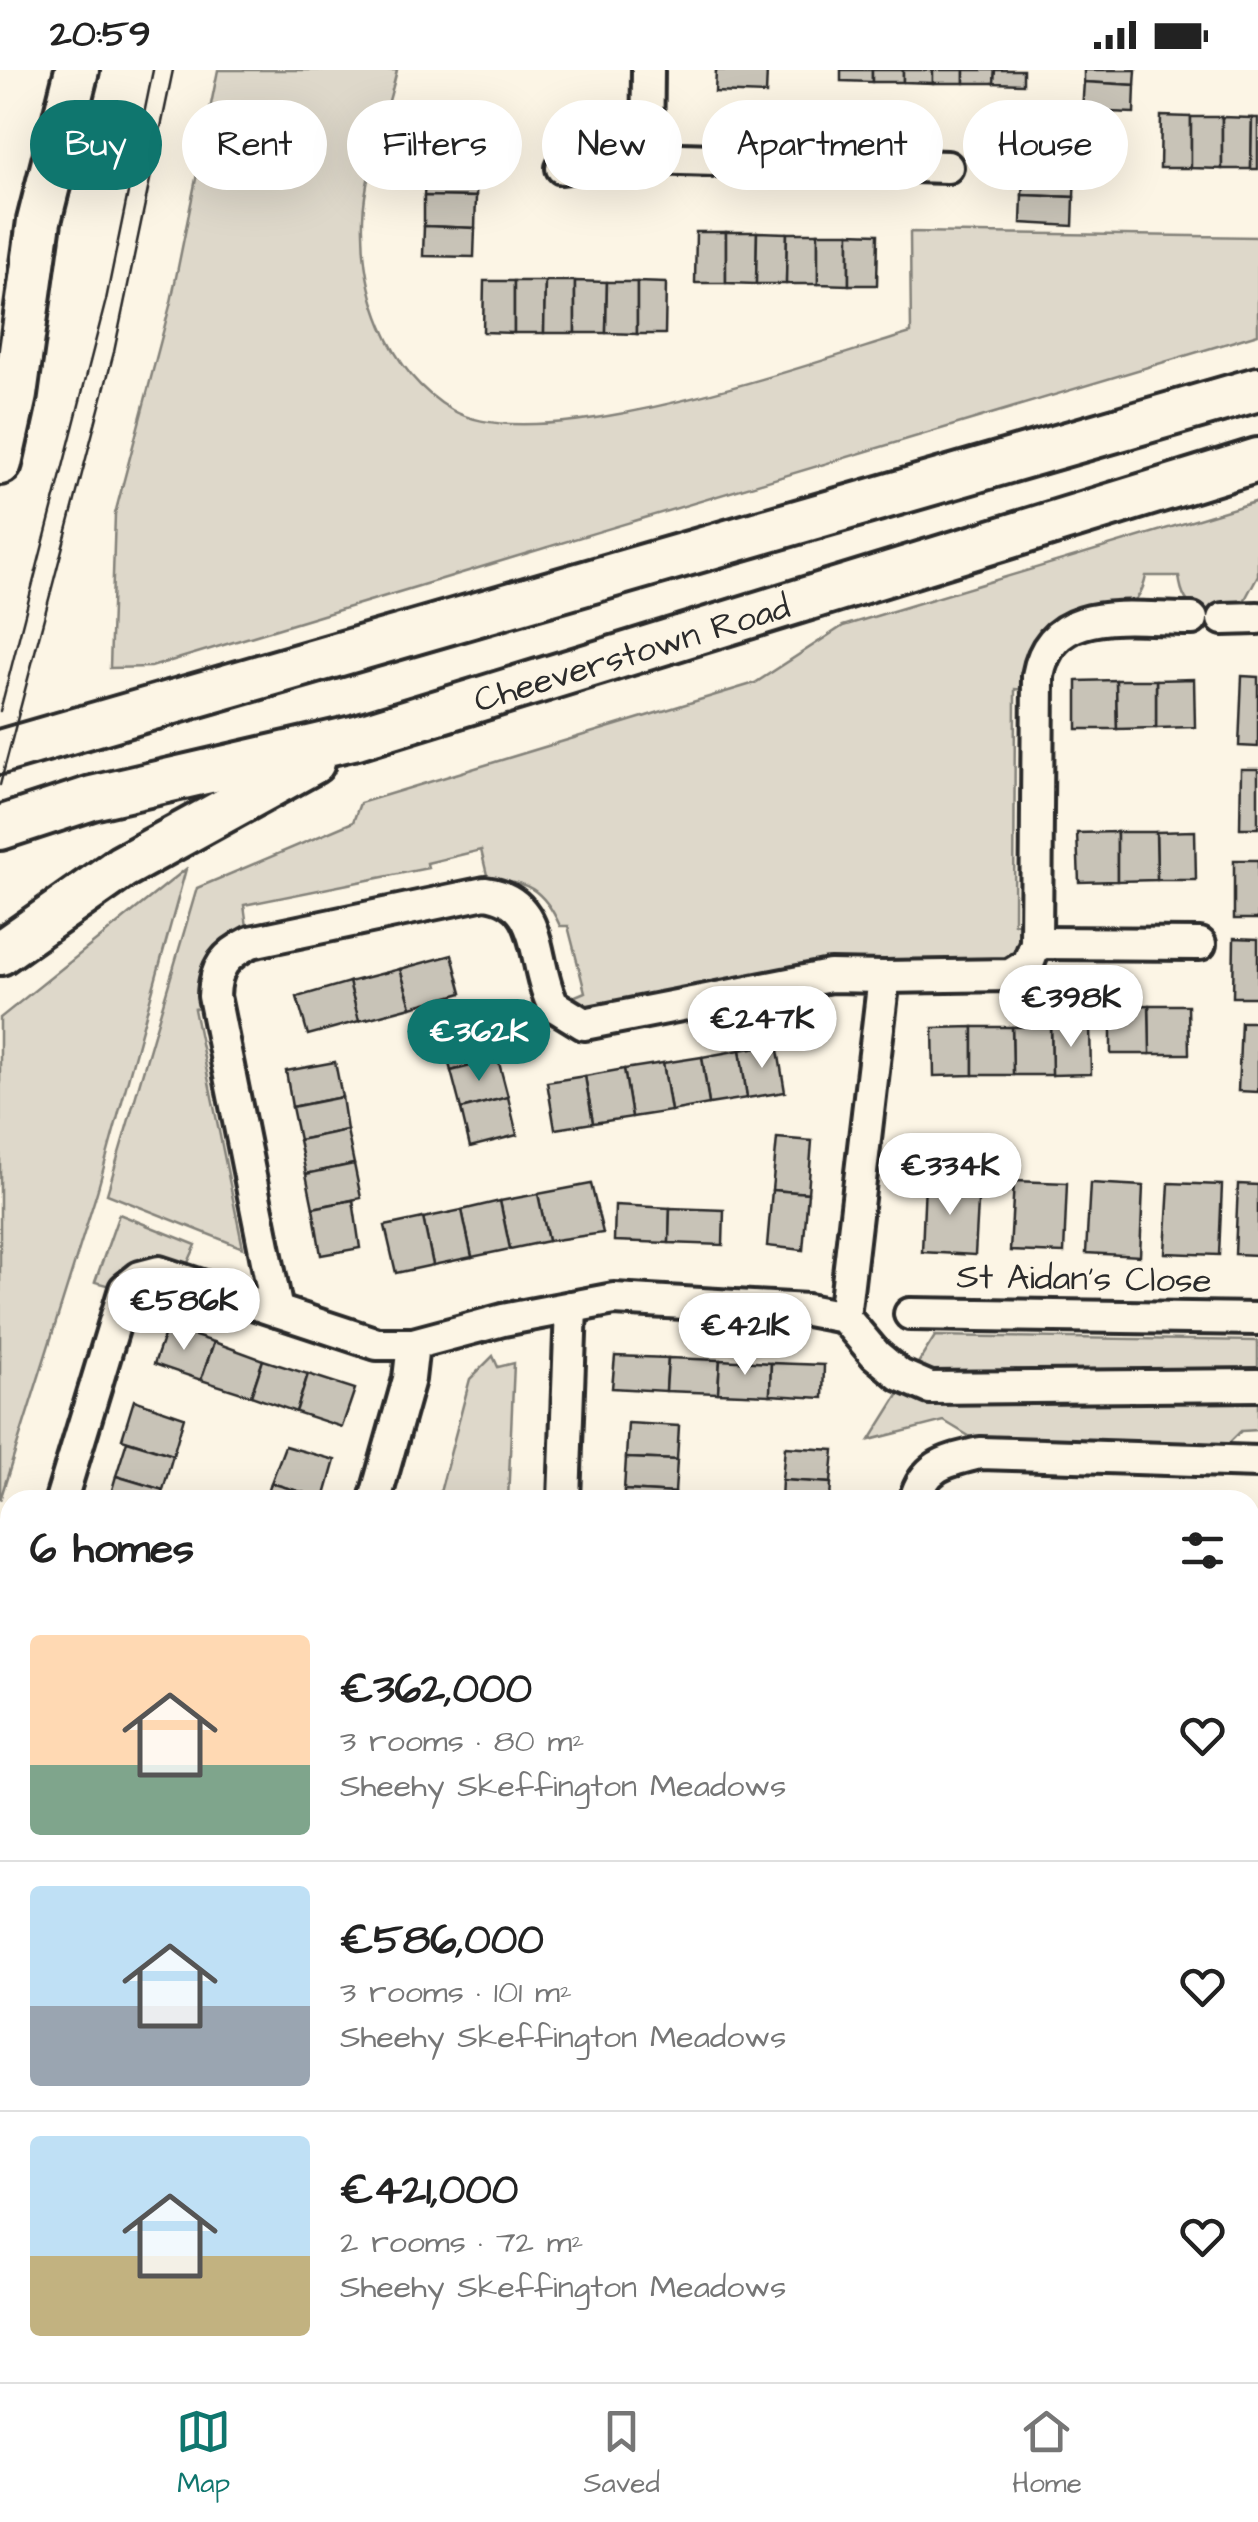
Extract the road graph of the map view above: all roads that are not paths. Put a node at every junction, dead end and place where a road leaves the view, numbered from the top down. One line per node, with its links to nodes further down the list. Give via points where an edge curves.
1 (77, 70): 6 (main road)
2 (648, 70): 3 (street)
3 (648, 100)
4 (682, 159): 5 (street)
5 (946, 166)
6 (39, 221): 7 (main road); 10 (main road)
7 (0, 306)
8 (1258, 388): 15 (main road)
9 (1258, 460): 14 (main road, Cheeverstown Road)
10 (0, 463)
11 (1258, 618): 13 (street)
12 (1192, 619): 17 (street, via 1077,622 1042,653)
13 (1223, 619)
14 (358, 738): 16 (main road, Cheeverstown Road, via 92,798); 19 (main road, via 122,867)
15 (0, 752)
16 (0, 828)
17 (1036, 943): 18 (street); 20 (street, via 1028,964 1010,974)
18 (1200, 944)
19 (0, 953)
20 (884, 977): 22 (street, via 830,976 584,1024 552,1006 521,906 485,892 250,942 230,953 215,974 214,996); 24 (street)
21 (571, 1307): 24 (street, via 649,1299); 26 (street); 31 (street)
22 (277, 1311): 26 (street, via 377,1344); 29 (street, via 159,1272 140,1277 126,1289)
23 (910, 1314): 25 (street, St Aidan's Close)
24 (844, 1318): 27 (street, via 900,1375 930,1388)
25 (1258, 1319)
26 (413, 1344): 30 (street)
27 (1258, 1385)
28 (1258, 1462): 32 (street, via 980,1453 938,1462)
29 (64, 1490)
30 (378, 1490)
31 (564, 1490)
32 (917, 1490)

